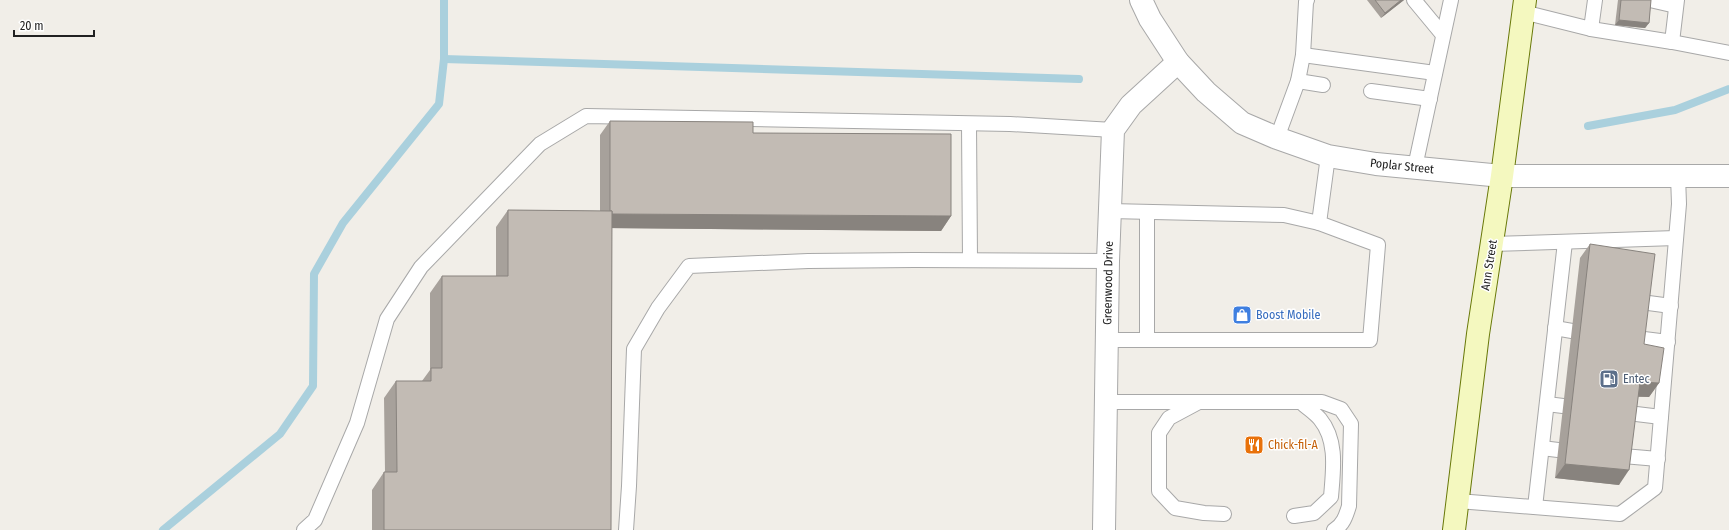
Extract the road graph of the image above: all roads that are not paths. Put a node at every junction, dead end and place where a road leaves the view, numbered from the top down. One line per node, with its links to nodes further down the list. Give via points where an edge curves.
1 (1141, 0): 14 (street, Poplar Street, via 1150,19)
2 (1307, 0): 13 (lane)
3 (1414, 0): 10 (lane)
4 (1450, 0): 10 (lane)
5 (1595, 0): 9 (lane)
6 (1650, 0): 7 (lane)
7 (1677, 3): 11 (lane)
8 (1524, 6): 9 (lane); 25 (main road, Ann Street)
9 (1591, 29): 11 (lane)
10 (1443, 35): 15 (lane)
11 (1672, 42): 12 (lane)
12 (1729, 53)
13 (1303, 55): 15 (lane); 16 (lane)
14 (1178, 62): 21 (street, via 1131,105); 22 (street, Poplar Street, via 1206,92 1242,123)
15 (1436, 73): 19 (lane)
16 (1298, 82): 17 (lane); 22 (lane)
17 (1322, 85)
18 (1371, 91): 19 (lane)
19 (1430, 99): 24 (lane)
20 (969, 124): 21 (lane); 34 (lane); 59 (lane, via 586,116 540,144 421,267 387,319 357,423 315,520)
21 (1112, 130): 28 (street, Greenwood Drive)
22 (1278, 138): 23 (street, Poplar Street)
23 (1328, 156): 24 (street, Poplar Street); 30 (lane)
24 (1415, 167): 25 (street, Poplar Street)
25 (1502, 176): 26 (street, Poplar Street); 33 (main road, Ann Street)
26 (1678, 176): 27 (street, Poplar Street); 31 (lane)
27 (1729, 176)
28 (1110, 211): 29 (lane); 35 (street, Greenwood Drive)
29 (1147, 212): 30 (lane, via 1284,215); 42 (lane)
30 (1319, 223): 42 (lane, via 1378,245 1370,340)
31 (1676, 238): 32 (lane); 37 (lane)
32 (1565, 242): 33 (lane); 38 (lane)
33 (1492, 244): 55 (main road, Ann Street, via 1478,334)
34 (970, 260): 35 (lane); 60 (lane, via 808,261 689,266 658,308 634,349)
35 (1108, 261): 41 (street, Greenwood Drive)
36 (1641, 302): 37 (lane)
37 (1671, 306): 43 (lane)
38 (1555, 328): 39 (lane); 47 (lane)
39 (1572, 331)
40 (1636, 338): 43 (lane)
41 (1107, 340): 42 (lane); 44 (street, Greenwood Drive)
42 (1147, 340)
43 (1668, 342): 50 (lane)
44 (1106, 402): 45 (lane); 61 (street, Greenwood Drive)
45 (1199, 402): 46 (lane); 57 (lane, via 1169,418 1159,433 1159,491 1174,508)
46 (1301, 402): 58 (lane, via 1320,420 1332,440 1332,482 1331,497 1314,513); 62 (lane, via 1322,402 1341,409 1351,424 1349,506 1339,527)
47 (1546, 404): 48 (lane); 51 (lane)
48 (1564, 406)
49 (1628, 413): 50 (lane)
50 (1661, 417): 54 (lane)
51 (1542, 448): 52 (lane); 56 (lane)
52 (1558, 450)
53 (1623, 456): 54 (lane)
54 (1658, 459): 56 (lane, via 1655,488 1620,514)
55 (1458, 501): 56 (lane); 63 (main road, Ann Street)
56 (1535, 507)
57 (1224, 514)
58 (1294, 516)
59 (304, 530)
60 (626, 530)
61 (1104, 530)
62 (1334, 530)
63 (1454, 530)

